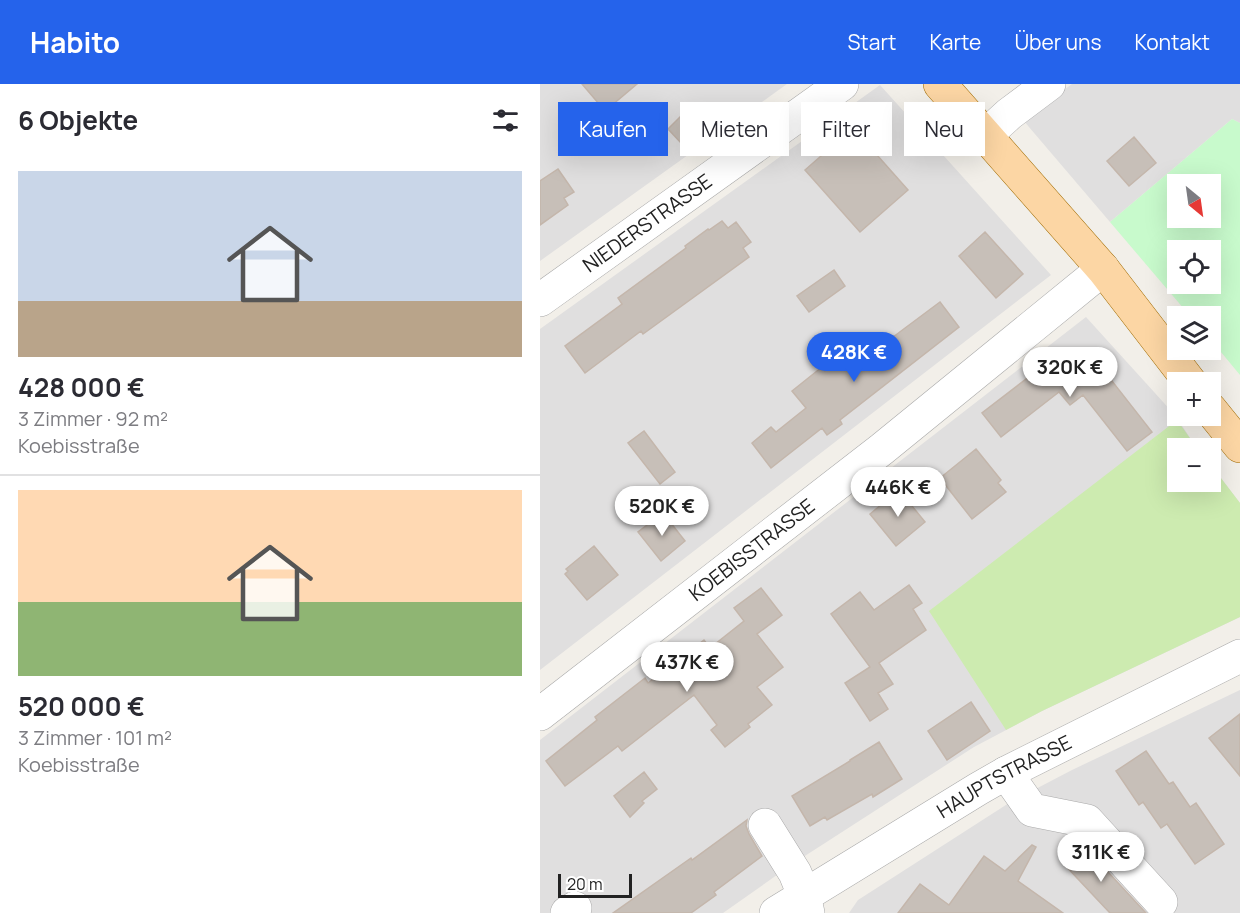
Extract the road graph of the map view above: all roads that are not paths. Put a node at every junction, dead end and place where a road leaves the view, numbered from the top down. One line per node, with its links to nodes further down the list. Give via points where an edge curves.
1 (842, 84): 6 (street, NIEDERSTRASSE)
2 (940, 84): 4 (main road)
3 (1049, 84): 4 (street)
4 (986, 135): 5 (main road)
5 (1103, 269): 7 (main road); 11 (street, KOEBISSTRASSE, via 882,449)
6 (540, 300)
7 (1182, 372)
8 (1221, 423): 9 (main road)
9 (1240, 446)
10 (1240, 656): 12 (street, HAUPTSTRASSE)
11 (540, 714)
12 (1006, 773): 14 (street, via 1032,810 1087,820); 15 (street, HAUPTSTRASSE)
13 (765, 825): 15 (street, via 795,873)
14 (1161, 902)
15 (806, 904): 16 (street, HAUPTSTRASSE)
16 (776, 913)

